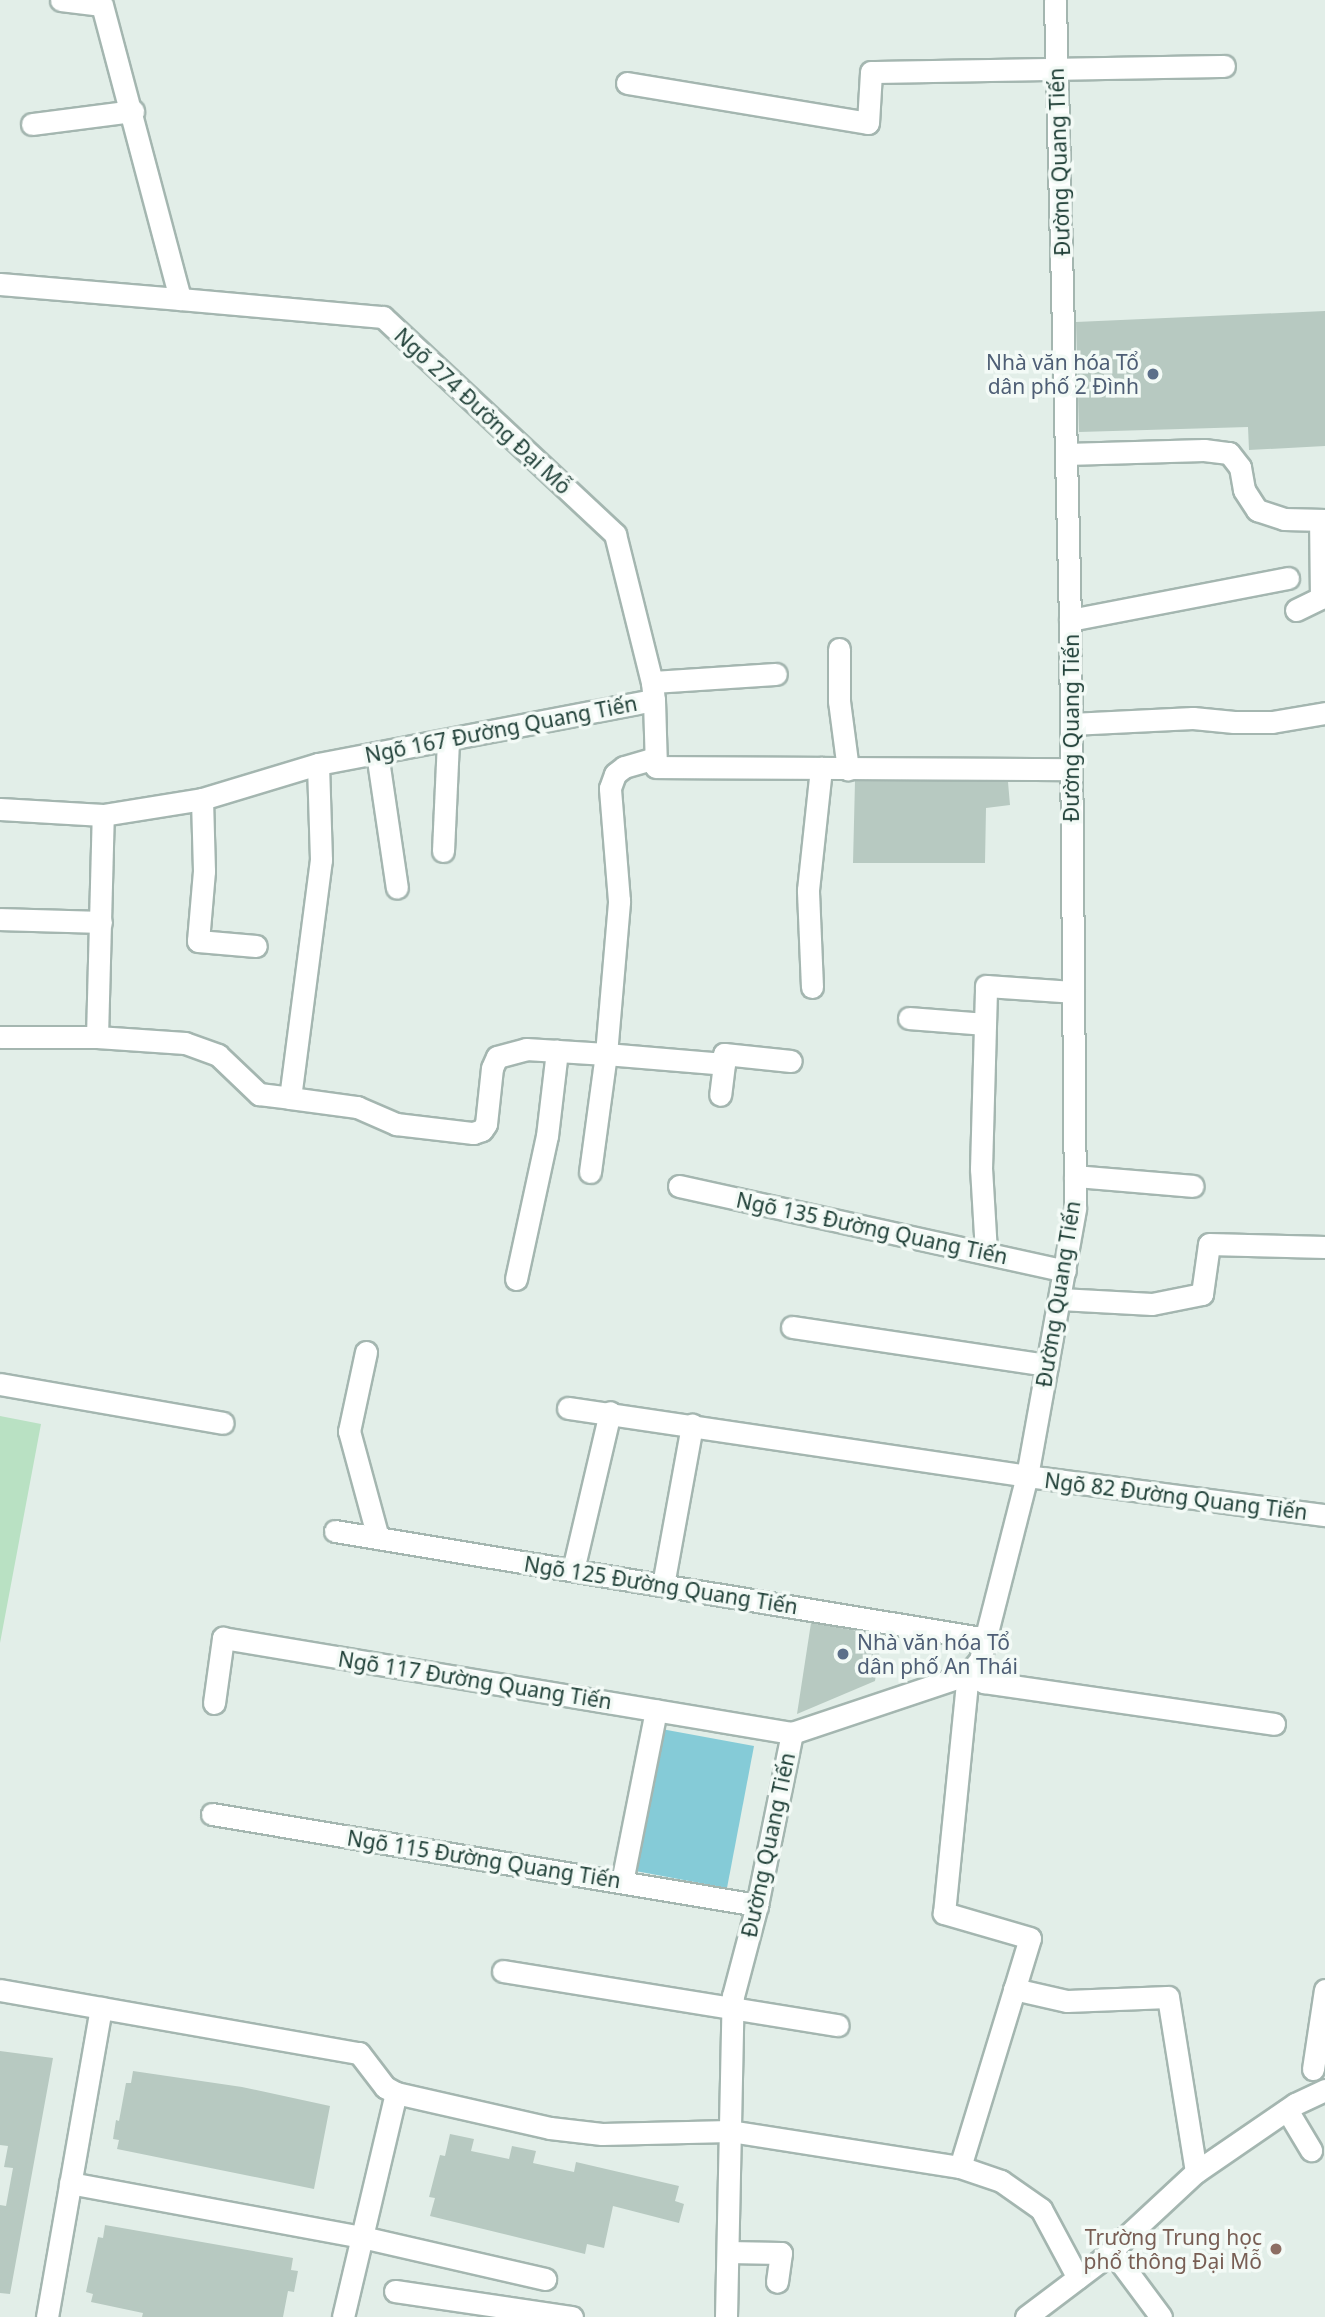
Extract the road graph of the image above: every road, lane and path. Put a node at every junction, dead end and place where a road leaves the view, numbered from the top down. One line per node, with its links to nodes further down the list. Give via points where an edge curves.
1 (61, 0): 6 (street, via 103,5)
2 (1055, 0): 4 (street, Đường Quang Tiến)
3 (1224, 66): 4 (street)
4 (1056, 70): 5 (street, via 871,72 868,123); 10 (street, Đường Quang Tiến, via 1069,367)
5 (627, 83)
6 (133, 111): 7 (street); 9 (street)
7 (32, 124)
8 (0, 284): 9 (street, Ngõ 274 Đường Đại Mỗ)
9 (180, 299): 17 (street, Ngõ 274 Đường Đại Mỗ, via 383,317 615,534)
10 (1066, 454): 11 (street, via 1228,453 1247,460 1244,491 1257,510 1284,519); 14 (street, Đường Quang Tiến)
11 (1323, 520): 13 (street, via 1321,598)
12 (1288, 578): 14 (street)
13 (1296, 610)
14 (1070, 620): 19 (street, Đường Quang Tiến)
15 (839, 649): 25 (street, via 839,701)
16 (776, 674): 17 (street)
17 (653, 691): 20 (street, Ngõ 167 Đường Quang Tiến); 22 (street, Ngõ 167 Đường Quang Tiến)
18 (1325, 713): 19 (street, via 1272,722 1193,718)
19 (1071, 724): 26 (street, Đường Quang Tiến)
20 (448, 740): 21 (street, Ngõ 167 Đường Quang Tiến); 30 (street)
21 (377, 753): 23 (street, Ngõ 167 Đường Quang Tiến); 31 (street)
22 (655, 758): 24 (street, via 656,767); 42 (street, via 624,767 615,774 610,788 619,901)
23 (318, 764): 27 (street, Ngõ 167 Đường Quang Tiến); 46 (street, via 321,860)
24 (821, 768): 25 (street); 35 (street, via 808,890)
25 (848, 769): 26 (street)
26 (1071, 769): 36 (street, Đường Quang Tiến)
27 (202, 799): 29 (street, Ngõ 167 Đường Quang Tiến); 34 (street, via 204,871 198,941)
28 (0, 809): 29 (street, Ngõ 167 Đường Quang Tiến)
29 (103, 815): 33 (street)
30 (443, 851)
31 (397, 888)
32 (0, 919): 33 (street)
33 (101, 922): 40 (street)
34 (256, 946)
35 (812, 987)
36 (1073, 992): 38 (street, via 986,986); 48 (street, Đường Quang Tiến)
37 (909, 1018): 38 (street)
38 (985, 1024): 52 (street, via 981,1169)
39 (0, 1037): 40 (street)
40 (97, 1037): 46 (street, via 185,1043 218,1055 259,1094)
41 (557, 1051): 42 (street); 46 (street, via 526,1049 497,1057 486,1124 473,1133 396,1124 356,1107); 54 (street, via 547,1136)
42 (606, 1054): 44 (street); 47 (street)
43 (791, 1060): 44 (street, via 724,1054)
44 (723, 1064): 45 (street)
45 (720, 1095)
46 (290, 1098)
47 (590, 1172)
48 (1074, 1176): 49 (street); 53 (street, Đường Quang Tiến, via 1075,1208)
49 (1193, 1185)
50 (679, 1186): 52 (street, Ngõ 135 Đường Quang Tiến)
51 (1325, 1247): 55 (street, via 1209,1244 1202,1294 1152,1304)
52 (986, 1252): 53 (street, Ngõ 135 Đường Quang Tiến)
53 (1065, 1271): 55 (street, Đường Quang Tiến)
54 (516, 1279)
55 (1060, 1299): 58 (street, Đường Quang Tiến)
56 (792, 1327): 58 (street)
57 (366, 1352): 67 (street, via 349,1431)
58 (1048, 1365): 64 (street, Đường Quang Tiến)
59 (0, 1384): 62 (street)
60 (568, 1408): 61 (street, Ngõ 82 Đường Quang Tiến)
61 (610, 1412): 63 (street, Ngõ 82 Đường Quang Tiến); 68 (street)
62 (223, 1423)
63 (692, 1425): 64 (street, Ngõ 82 Đường Quang Tiến); 69 (street)
64 (1027, 1476): 65 (street, Ngõ 82 Đường Quang Tiến); 70 (street, Đường Quang Tiến)
65 (1325, 1515)
66 (335, 1531): 67 (street, Ngõ 125 Đường Quang Tiến)
67 (377, 1538): 68 (street, Ngõ 125 Đường Quang Tiến)
68 (573, 1570): 69 (street, Ngõ 125 Đường Quang Tiến)
69 (663, 1585): 70 (street, Ngõ 125 Đường Quang Tiến)
70 (987, 1639): 71 (street, Đường Quang Tiến)
71 (968, 1674): 74 (street, via 984,1682); 75 (street, Đường Quang Tiến); 80 (street, via 944,1913 1030,1938)
72 (214, 1703): 73 (street, Ngõ 117 Đường Quang Tiến, via 223,1638)
73 (656, 1710): 75 (street, Ngõ 117 Đường Quang Tiến); 77 (street)
74 (1274, 1724)
75 (792, 1733): 78 (street, Đường Quang Tiến)
76 (212, 1814): 77 (street, Ngõ 115 Đường Quang Tiến)
77 (622, 1882): 78 (street, Ngõ 115 Đường Quang Tiến)
78 (757, 1905): 84 (street, Đường Quang Tiến)
79 (503, 1970): 84 (street)
80 (1014, 1989): 92 (street); 93 (street, via 1067,2001 1168,1997)
81 (0, 1990): 83 (street)
82 (1325, 1990): 86 (street)
83 (101, 2008): 88 (street, via 359,2053 385,2087); 94 (street)
84 (732, 2010): 85 (street); 90 (street, Đường Quang Tiến)
85 (838, 2025)
86 (1313, 2069)
87 (1325, 2090): 89 (street)
88 (396, 2093): 90 (street, via 536,2125 601,2134); 95 (street)
89 (1287, 2110): 91 (street); 93 (street)
90 (730, 2131): 92 (street); 97 (street, Đường Quang Tiến)
91 (1311, 2150)
92 (960, 2167): 98 (street, via 1001,2181 1041,2209)
93 (1196, 2172): 96 (street)
94 (70, 2183): 95 (street); 102 (street)
95 (362, 2237): 99 (street); 103 (street)
96 (1112, 2251): 98 (street); 107 (street)
97 (728, 2252): 100 (street, via 781,2253); 105 (street, Đường Quang Tiến)
98 (1078, 2278): 106 (street)
99 (545, 2279)
100 (777, 2283)
101 (395, 2291): 104 (street)
102 (47, 2317)
103 (343, 2317)
104 (572, 2317)
105 (726, 2317)
106 (1026, 2317)
107 (1161, 2317)

